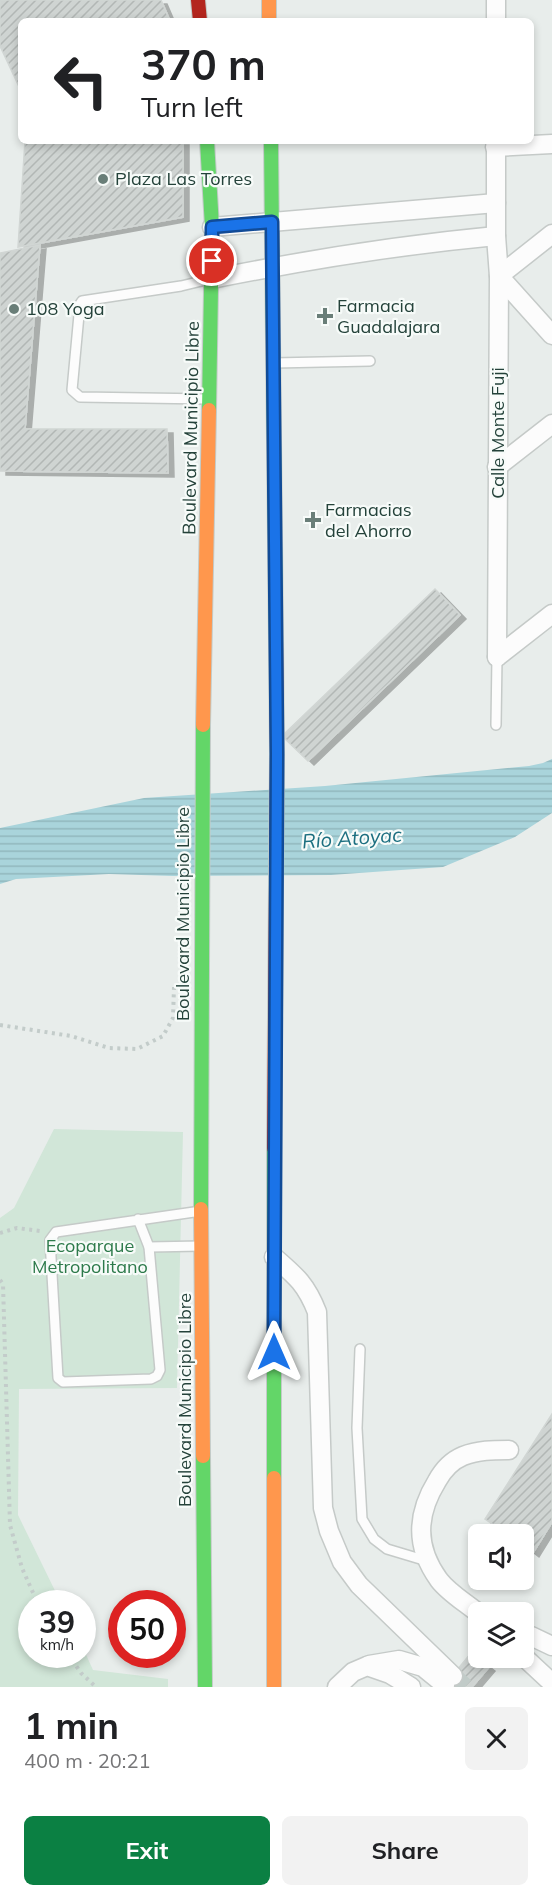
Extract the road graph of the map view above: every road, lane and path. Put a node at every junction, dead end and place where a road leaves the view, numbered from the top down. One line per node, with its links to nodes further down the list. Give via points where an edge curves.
1 (198, 0): 4 (main road)
2 (269, 0): 5 (main road)
3 (496, 0): 6 (street)
4 (200, 18)
5 (269, 18)
6 (496, 18)
7 (207, 144): 13 (main road, Boulevard Municipio Libre)
8 (271, 144): 12 (main road)
9 (495, 144): 10 (street); 11 (street, Calle Monte Fuji)
10 (552, 144)
11 (496, 203): 12 (street); 15 (street, Calle Monte Fuji)
12 (272, 222): 13 (street); 16 (main road)
13 (212, 227): 18 (main road, Boulevard Municipio Libre)
14 (552, 234): 17 (street)
15 (496, 236): 16 (street, via 420,243); 17 (street, Calle Monte Fuji)
16 (272, 267): 18 (street); 21 (main road)
17 (499, 276): 19 (street); 24 (street, Calle Monte Fuji)
18 (213, 279): 22 (main road, Boulevard Municipio Libre); 22 (lane, via 82,301 72,390 80,397)
19 (552, 335)
20 (370, 361): 21 (lane)
21 (273, 363): 36 (main road, via 277,754)
22 (210, 399): 30 (main road, Boulevard Municipio Libre, via 202,754)
23 (552, 424): 24 (street)
24 (497, 467): 26 (street, Calle Monte Fuji)
25 (552, 614): 26 (street)
26 (497, 657): 27 (lane, Calle Monte Fuji)
27 (496, 725)
28 (174, 987): 29 (path, via 173,1018 162,1036 137,1049 109,1048 71,1036)
29 (0, 1025)
30 (201, 1211): 31 (lane); 34 (main road, Boulevard Municipio Libre)
31 (138, 1219): 33 (lane); 35 (lane)
32 (0, 1233): 33 (path, via 17,1228)
33 (52, 1235): 35 (lane, via 58,1378 63,1382 158,1376)
34 (202, 1246): 35 (lane); 50 (main road, Boulevard Municipio Libre)
35 (149, 1247)
36 (274, 1257): 45 (street, via 309,1291 317,1312 323,1508 329,1531 342,1562 359,1586 449,1681 399,1660); 51 (main road)
37 (0, 1280): 41 (path, via 10,1525)
38 (360, 1349): 40 (lane, via 357,1428 362,1519 374,1539 387,1549)
39 (508, 1450): 40 (street, via 483,1450 462,1456 444,1468 422,1512 421,1539)
40 (429, 1561): 42 (street, via 440,1581)
41 (32, 1590)
42 (468, 1605)
43 (534, 1637): 44 (street)
44 (552, 1646)
45 (367, 1666): 52 (street, via 353,1672); 53 (street)
46 (534, 1666): 48 (street)
47 (78, 1668): 49 (path)
48 (552, 1683)
49 (96, 1687)
50 (205, 1687)
51 (274, 1687)
52 (337, 1687)
53 (411, 1687)

